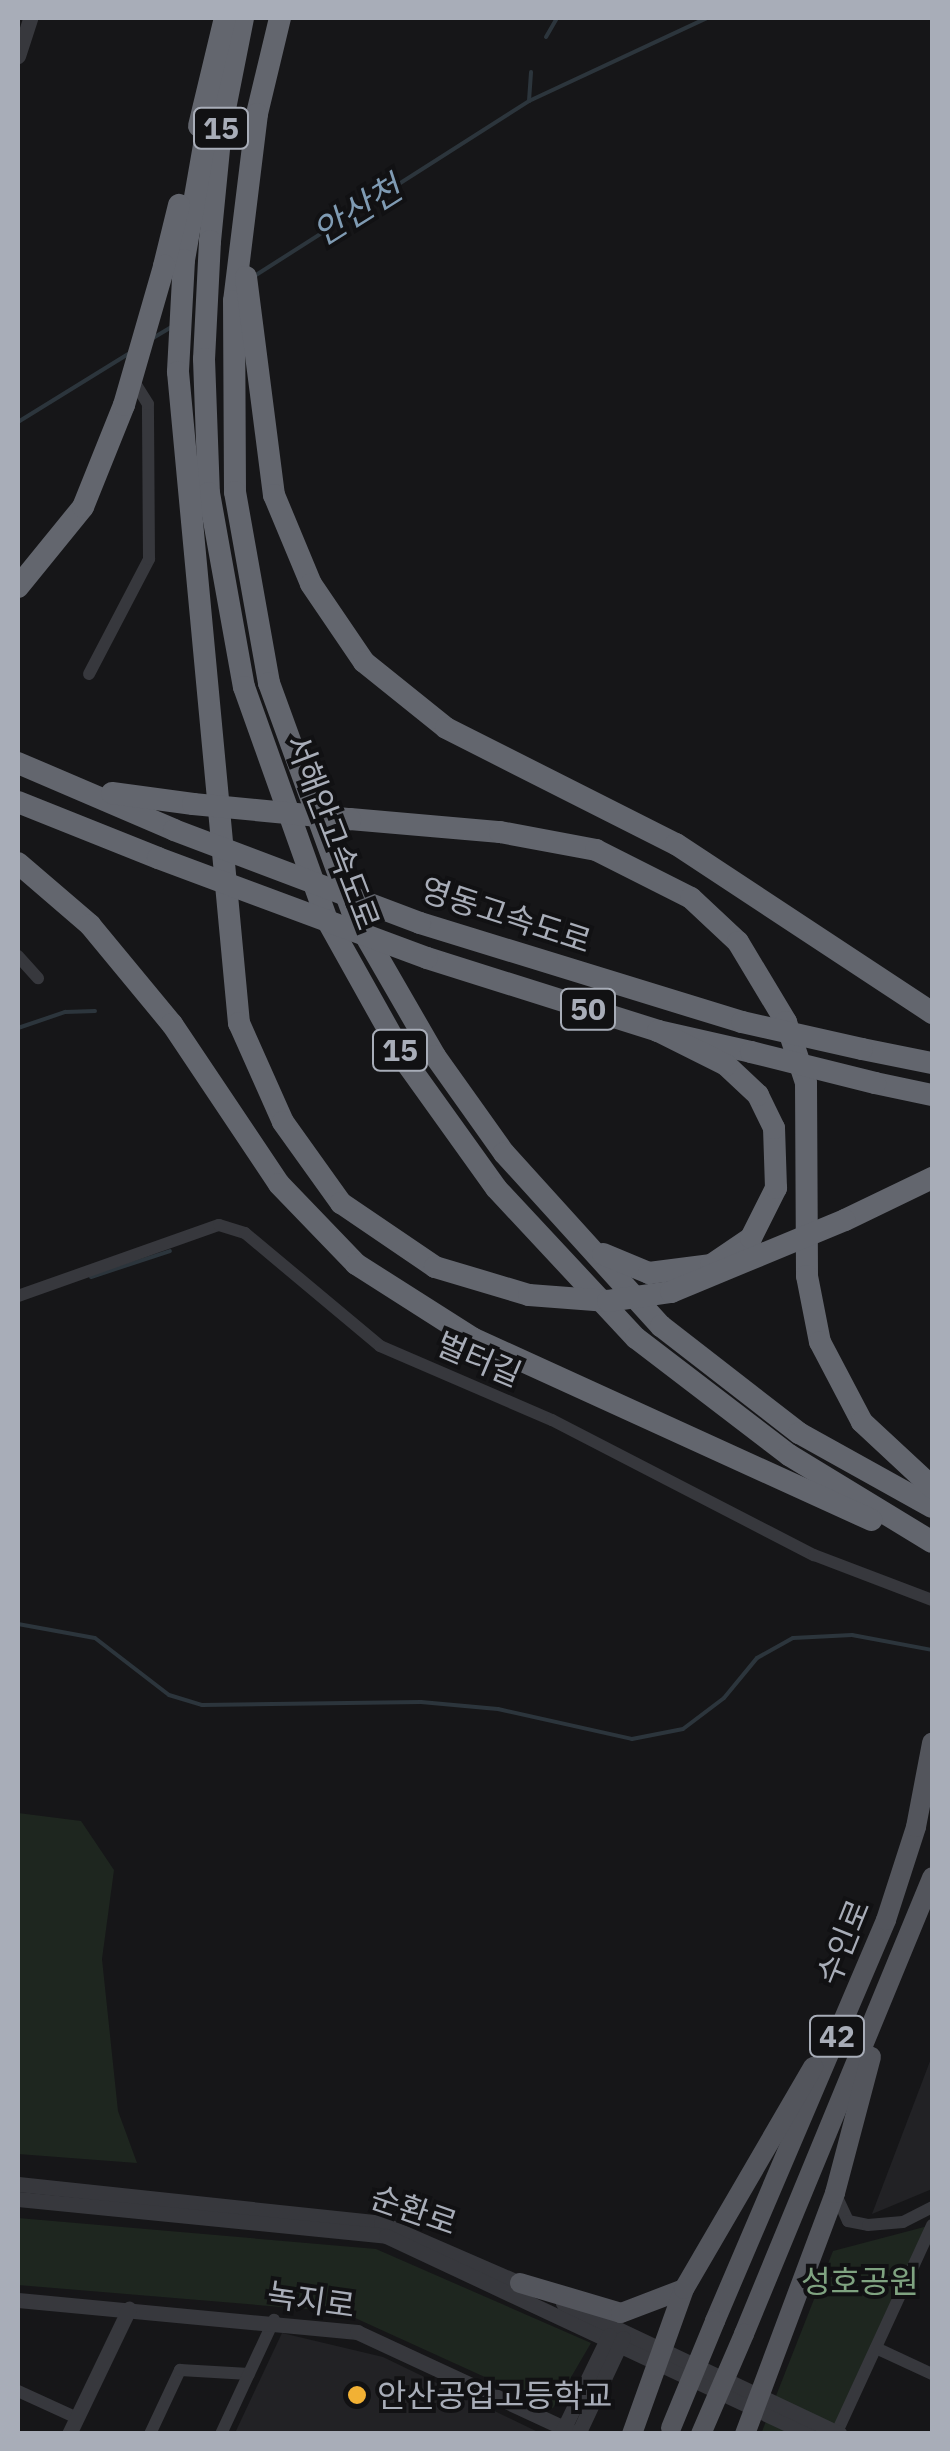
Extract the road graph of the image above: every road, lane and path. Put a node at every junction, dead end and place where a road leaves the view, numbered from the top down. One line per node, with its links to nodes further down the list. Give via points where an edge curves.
1 (30, 18): 5 (street)
2 (225, 18): 7 (highway)
3 (241, 18): 7 (highway, via 208,118); 25 (highway, 서해안고속도로 / 15, via 210,241 204,358 208,493 244,687 327,920 408,1066 496,1188 636,1338 789,1455)
4 (278, 26): 6 (highway, 서해안고속도로 / 15)
5 (18, 56)
6 (241, 228): 17 (highway, via 264,446 290,542 334,626 364,662 446,728 676,844); 22 (highway, 서해안고속도로 / 15, via 231,345 236,492 269,683 353,914 436,1056 504,1153)
7 (174, 263): 9 (highway, bridge, via 83,507); 21 (highway, bridge, via 232,996 248,1051 302,1152 341,1203 435,1266 530,1295 596,1301 671,1292)
8 (130, 375): 10 (street, via 148,404 149,558)
9 (18, 587)
10 (88, 674)
11 (18, 764): 12 (highway, 영동고속도로 / 50)
12 (42, 774): 19 (highway, 영동고속도로 / 50, bridge, via 420,923 742,1022); 24 (highway, bridge, via 125,796 500,832 596,850 691,898 738,942 786,1022 806,1084 807,1276 820,1342 862,1422)
13 (18, 802): 18 (highway, 영동고속도로 / 50, bridge, via 427,958)
14 (18, 864): 25 (highway, via 90,925 172,1024 279,1184 322,1235 371,1276 472,1338 851,1512)
15 (18, 956): 16 (street)
16 (38, 978)
17 (932, 1013)
18 (658, 1030): 20 (highway, 영동고속도로 / 50, bridge); 22 (highway, via 726,1065 766,1106 779,1158 773,1200 751,1238 696,1271 636,1270)
19 (932, 1062)
20 (932, 1095)
21 (932, 1178)
22 (584, 1242): 24 (highway, 서해안고속도로 / 15, via 660,1326 742,1391 799,1433)
23 (18, 1296): 26 (street, 벌터길, via 219,1225 245,1233 380,1346 552,1420 814,1554)
24 (932, 1500)
25 (930, 1541)
26 (932, 1600)
27 (932, 1743): 30 (main road, 수인로 / 42, via 916,1827)
28 (932, 1877): 29 (main road, 수인로 / 42)
29 (891, 1983): 32 (main road); 55 (main road, 수인로 / 42, bridge)
30 (846, 2014): 37 (main road); 49 (main road, 수인로 / 42, bridge)
31 (18, 2184): 36 (street, 순환로, via 381,2222)
32 (835, 2193): 34 (street, via 848,2221 868,2226 903,2222); 47 (main road)
33 (18, 2199): 41 (street, 순환로, via 386,2236)
34 (932, 2207)
35 (932, 2225): 42 (street)
36 (520, 2283): 37 (main road, via 621,2313); 41 (street, 순환로)
37 (684, 2289): 43 (main road)
38 (18, 2300): 39 (street, 녹지로)
39 (129, 2309): 40 (street, 녹지로); 48 (street)
40 (274, 2320): 44 (street); 50 (street, 녹지로, via 357,2332)
41 (616, 2336): 43 (street, 순환로); 50 (street)
42 (876, 2348): 45 (street); 51 (street)
43 (659, 2356): 47 (street, 순환로); 54 (main road)
44 (249, 2374): 52 (street, via 180,2370); 53 (street)
45 (932, 2374)
46 (18, 2391): 48 (street)
47 (759, 2403): 51 (street); 56 (main road); 57 (street)
48 (73, 2426)
49 (670, 2431)
50 (570, 2432)
51 (838, 2433)
52 (150, 2434)
53 (221, 2434)
54 (632, 2434)
55 (701, 2434)
56 (745, 2434)
57 (808, 2434)

